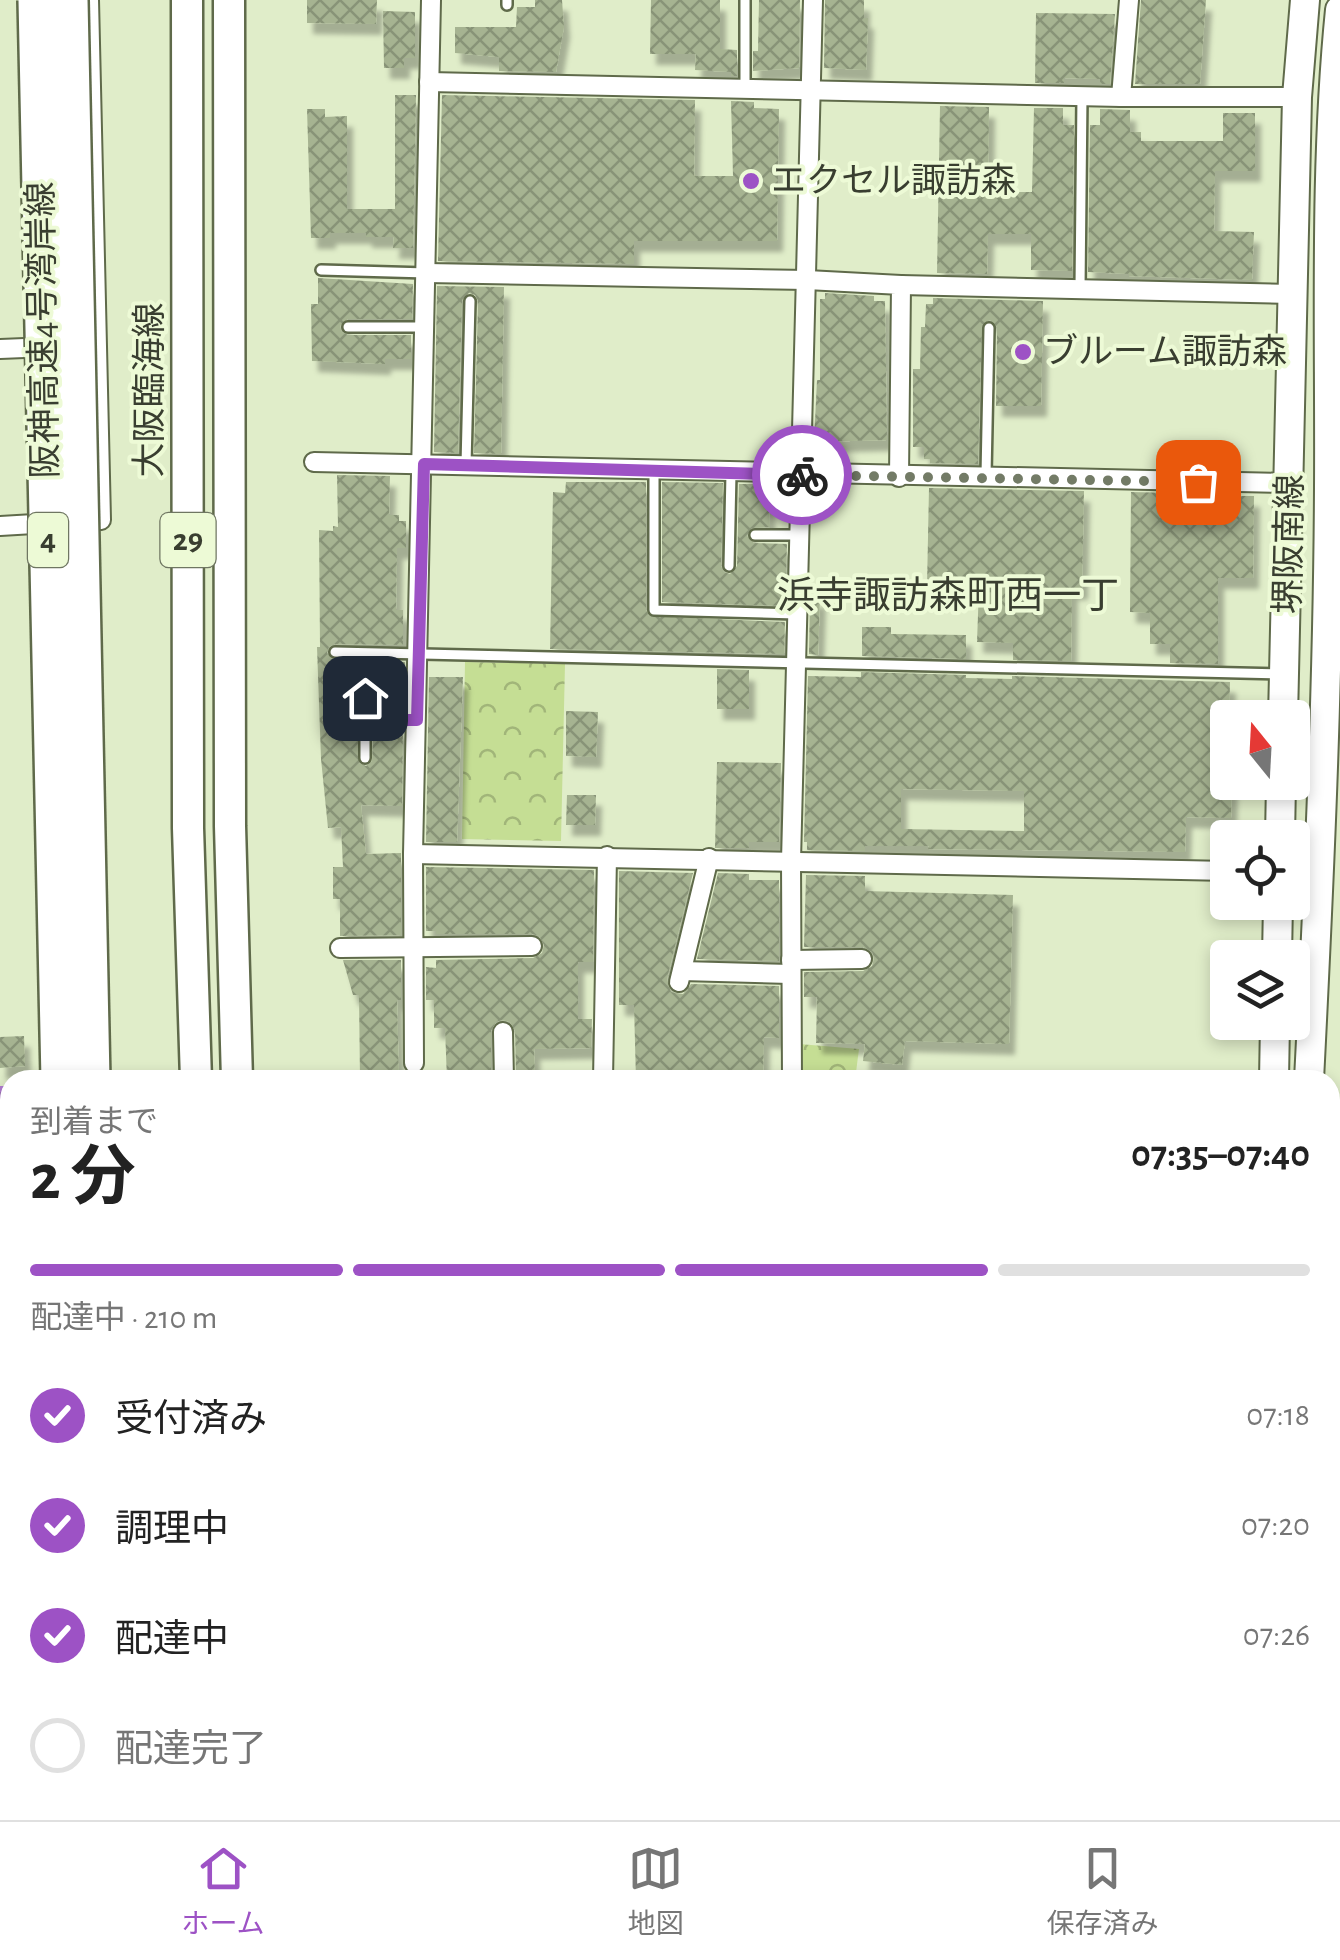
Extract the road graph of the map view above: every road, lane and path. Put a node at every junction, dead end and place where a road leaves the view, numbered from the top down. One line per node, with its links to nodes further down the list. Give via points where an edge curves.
1 (36, 0): 70 (highway, 阪神高速4号湾岸線 / 4, bridge)
2 (70, 0): 71 (highway, 阪神高速4号湾岸線 / 4, bridge)
3 (89, 0): 29 (street)
4 (187, 0): 72 (main road, 大阪臨海線 / 29, via 188,828)
5 (229, 0): 73 (main road, 29)
6 (431, 0): 12 (street)
7 (746, 0): 13 (lane)
8 (813, 0): 14 (street)
9 (1128, 0): 16 (street)
10 (1305, 0): 17 (main road, 堺阪南線)
11 (1340, 10): 18 (main road, 堺阪南線)
12 (429, 82): 13 (street); 20 (street)
13 (744, 88): 14 (street)
14 (811, 89): 15 (street); 21 (street)
15 (1082, 96): 16 (street); 23 (lane)
16 (1120, 97): 17 (street)
17 (1296, 98): 24 (main road, 堺阪南線)
18 (1335, 101): 40 (main road, 堺阪南線)
19 (321, 270): 20 (lane)
20 (427, 273): 21 (street); 27 (street)
21 (807, 280): 22 (street); 36 (street)
22 (901, 286): 23 (street); 37 (street)
23 (1080, 289): 24 (street)
24 (1291, 294): 39 (main road, 堺阪南線)
25 (470, 301): 33 (lane)
26 (348, 327): 27 (lane)
27 (426, 327): 32 (street)
28 (989, 328): 38 (lane)
29 (97, 345): 30 (street); 41 (street, via 101,520)
30 (0, 349)
31 (314, 462): 32 (street)
32 (424, 464): 33 (street); 47 (street)
33 (466, 465): 34 (street)
34 (654, 471): 35 (street); 45 (lane, via 654,610)
35 (731, 473): 36 (street); 44 (lane)
36 (802, 475): 37 (street); 43 (street)
37 (899, 476): 38 (street)
38 (986, 478): 39 (street)
39 (1290, 483): 49 (main road, 堺阪南線)
40 (1335, 491): 55 (main road, 堺阪南線)
41 (0, 526)
42 (756, 534): 43 (lane)
43 (801, 535): 45 (street)
44 (729, 566)
45 (799, 614): 48 (street)
46 (334, 652): 47 (lane)
47 (418, 654): 48 (lane); 53 (street)
48 (797, 664): 49 (lane); 59 (street)
49 (1284, 675): 51 (main road, 堺阪南線)
50 (365, 677): 52 (lane)
51 (1283, 700)
52 (365, 720): 53 (lane); 54 (lane)
53 (417, 720): 56 (street)
54 (365, 758)
55 (1310, 820)
56 (413, 854): 57 (street); 64 (street)
57 (607, 856): 58 (street); 75 (street)
58 (709, 858): 59 (street); 66 (street, via 681,977)
59 (792, 861): 60 (street); 66 (street)
60 (1210, 871)
61 (1307, 920): 78 (main road, 堺阪南線)
62 (532, 946): 64 (street)
63 (340, 948): 64 (street)
64 (413, 948): 69 (street)
65 (862, 959): 66 (street)
66 (790, 967): 76 (street)
67 (503, 1032): 74 (street)
68 (1275, 1040): 77 (main road)
69 (414, 1064)
70 (59, 1070)
71 (92, 1070)
72 (196, 1070)
73 (236, 1070)
74 (504, 1070)
75 (603, 1070)
76 (792, 1070)
77 (1274, 1070)
78 (1309, 1070)

